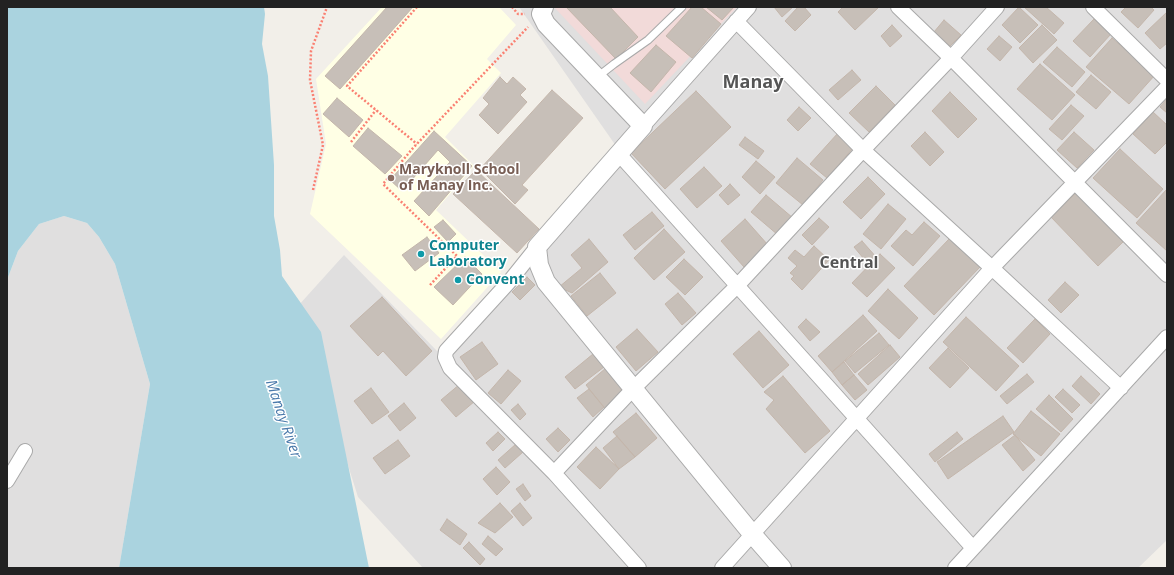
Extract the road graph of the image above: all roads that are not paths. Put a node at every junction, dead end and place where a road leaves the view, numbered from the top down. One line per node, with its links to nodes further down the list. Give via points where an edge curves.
1 (682, 7): 9 (lane, via 648,40)
2 (749, 7): 7 (street)
3 (898, 7): 8 (street)
4 (998, 7): 8 (street)
5 (1093, 7): 10 (street)
6 (543, 10): 9 (street, via 546,24)
7 (736, 21): 12 (street); 13 (street)
8 (952, 58): 13 (street); 15 (street)
9 (596, 78): 12 (street)
10 (1167, 80)
11 (1167, 87): 15 (street)
12 (642, 126): 14 (street)
13 (863, 150): 17 (street); 19 (street)
14 (618, 153): 16 (street); 19 (street)
15 (1074, 182): 17 (street); 18 (street)
16 (537, 247): 22 (street, via 548,286); 25 (street, via 446,351 445,357 447,364 459,378)
17 (992, 268): 21 (street); 23 (street)
18 (1167, 275)
19 (737, 286): 22 (street); 23 (street)
20 (1167, 337): 21 (street)
21 (1121, 388): 28 (street)
22 (634, 389): 25 (street); 27 (street)
23 (856, 418): 27 (street); 28 (street)
24 (25, 451): 26 (street)
25 (554, 473): 29 (street)
26 (7, 481)
27 (753, 535): 30 (street); 31 (street)
28 (972, 548): 32 (street)
29 (639, 568)
30 (722, 568)
31 (782, 568)
32 (955, 568)

